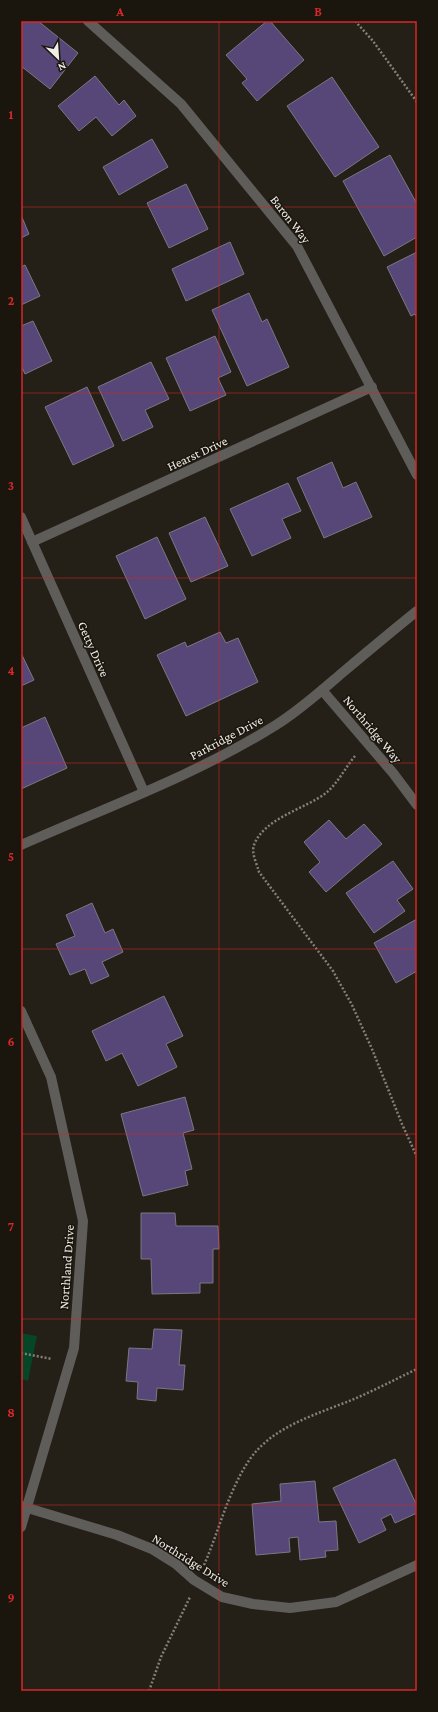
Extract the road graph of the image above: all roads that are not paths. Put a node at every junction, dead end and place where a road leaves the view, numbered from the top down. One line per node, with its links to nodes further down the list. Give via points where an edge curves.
1 (88, 21): 2 (street, Baron Way, via 181,104 297,246)
2 (372, 387): 3 (street, Baron Way); 5 (street, Hearst Drive)
3 (417, 475)
4 (21, 517): 5 (street, Getty Drive)
5 (32, 542): 8 (street, Getty Drive)
6 (417, 610): 7 (street, Parkridge Drive)
7 (322, 690): 8 (street, Parkridge Drive, via 278,724 243,745); 9 (street, Northridge Way)
8 (144, 792): 10 (street, Parkridge Drive)
9 (417, 805)
10 (21, 845)
11 (21, 1011): 12 (street, Northland Drive, via 51,1077 83,1221 74,1348)
12 (24, 1506): 13 (street, Northland Drive); 14 (street, Northridge Drive, via 117,1535 152,1549 222,1597 253,1604 290,1608 336,1602)
13 (21, 1527)
14 (417, 1565)

